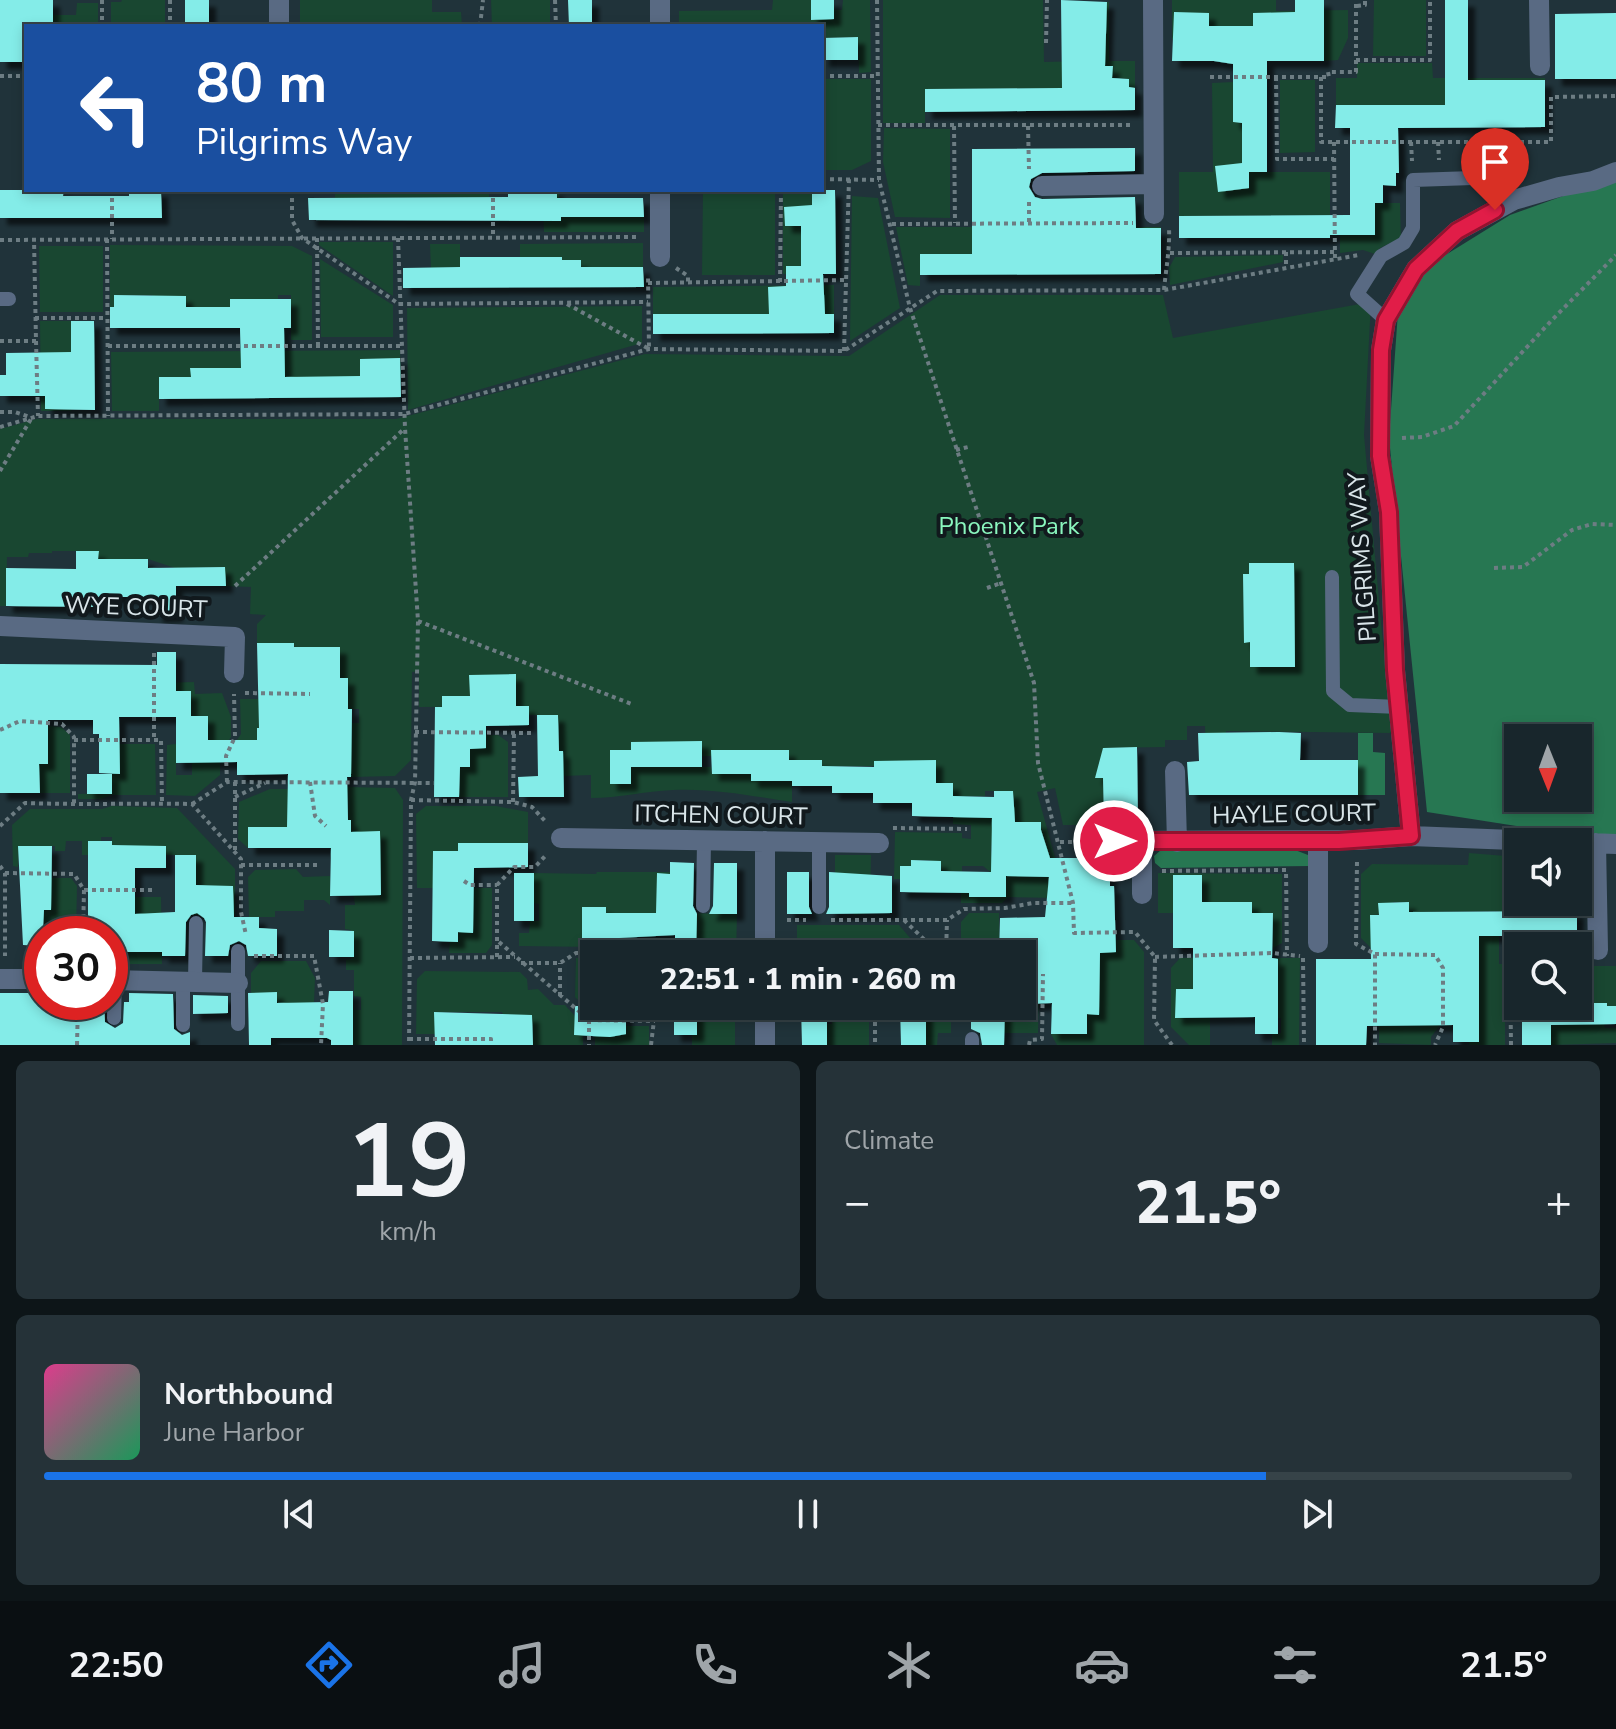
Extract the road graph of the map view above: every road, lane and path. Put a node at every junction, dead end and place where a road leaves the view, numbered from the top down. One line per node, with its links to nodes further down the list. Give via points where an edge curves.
1 (102, 0): 14 (path)
2 (170, 0): 15 (path)
3 (279, 0): 16 (street)
4 (483, 0): 17 (path)
5 (555, 0): 18 (path)
6 (660, 0): 19 (street)
7 (877, 0): 26 (path)
8 (1047, 0): 20 (path)
9 (1153, 0): 32 (street)
10 (1365, 0): 13 (path, via 1365,5)
11 (1430, 0): 21 (path, via 1430,60)
12 (1539, 0): 22 (street)
13 (1356, 3): 21 (path)
14 (102, 24)
15 (170, 24)
16 (279, 24)
17 (480, 24)
18 (556, 24)
19 (660, 24)
20 (1046, 43)
21 (1356, 60): 29 (path, via 1356,72)
22 (1540, 66)
23 (0, 76): 24 (path)
24 (24, 76)
25 (824, 76): 26 (path)
26 (878, 76): 31 (path)
27 (1210, 77): 28 (path)
28 (1276, 77): 29 (path); 35 (path, via 1277,159)
29 (1321, 77): 34 (path, via 1321,142)
30 (1616, 96): 34 (path, via 1551,97 1551,142)
31 (878, 125): 33 (path); 40 (path)
32 (1153, 125): 33 (path); 41 (street)
33 (954, 126): 49 (path)
34 (1334, 142): 35 (path)
35 (1334, 159): 60 (path)
36 (1616, 172): 77 (street, PILGRIMS WAY, via 1514,200 1457,231 1416,269)
37 (1473, 178): 65 (lane, via 1413,180 1413,228 1404,243)
38 (824, 179): 39 (path)
39 (849, 179): 40 (path); 67 (path)
40 (879, 180): 50 (path)
41 (1153, 184): 42 (street); 48 (street)
42 (1042, 186)
43 (112, 192): 56 (path)
44 (292, 192): 52 (path, via 292,220)
45 (493, 192): 55 (path)
46 (660, 192): 51 (street)
47 (781, 192): 68 (path)
48 (1155, 220): 49 (path); 61 (path)
49 (955, 223): 50 (path)
50 (892, 224): 74 (path)
51 (660, 232): 55 (path); 64 (street)
52 (302, 238): 53 (path); 56 (path); 58 (path)
53 (317, 238): 54 (path); 58 (path)
54 (398, 238): 55 (path); 73 (path)
55 (493, 238)
56 (110, 239): 57 (path); 76 (path)
57 (0, 240)
58 (317, 249): 73 (path); 80 (path)
59 (1286, 252): 60 (path); 61 (path); 66 (path)
60 (1335, 252): 63 (path)
61 (1170, 253): 70 (path)
62 (1616, 255): 90 (path, via 1454,426 1422,437)
63 (1335, 260): 65 (path, via 1361,255); 66 (path)
64 (654, 262): 69 (path)
65 (1376, 264): 77 (lane, via 1357,294)
66 (1286, 268): 70 (path)
67 (847, 280): 68 (path); 83 (path)
68 (780, 282): 69 (path)
69 (648, 283): 72 (path)
70 (1164, 290): 74 (path, via 937,291)
71 (565, 302): 72 (path); 73 (path); 82 (path)
72 (648, 302): 82 (path)
73 (399, 304): 81 (path)
74 (910, 308): 83 (path); 92 (path)
75 (35, 318): 76 (path)
76 (107, 318): 79 (path)
77 (1386, 320): 90 (street, PILGRIMS WAY)
78 (36, 341): 87 (path)
79 (108, 346): 80 (path); 86 (path)
80 (318, 346): 81 (path)
81 (404, 346): 85 (path)
82 (649, 349): 83 (path); 85 (path)
83 (844, 351)
84 (0, 412): 87 (path)
85 (404, 414): 86 (path); 89 (path)
86 (108, 416): 87 (path)
87 (35, 417): 88 (path); 93 (path)
88 (0, 427)
89 (405, 428): 98 (path); 100 (path)
90 (1380, 439): 106 (street, PILGRIMS WAY)
91 (968, 447): 92 (path)
92 (956, 450): 97 (path)
93 (0, 471)
94 (1616, 525): 95 (path, via 1572,530 1523,567)
95 (1494, 568)
96 (1332, 577): 106 (lane, via 1333,691 1350,705)
97 (1001, 583): 99 (path); 139 (path, via 1034,683 1038,763)
98 (235, 586)
99 (987, 588)
100 (418, 621): 105 (path); 108 (path)
101 (0, 626): 102 (street, WYE COURT)
102 (154, 634): 103 (street, WYE COURT, via 235,637); 112 (path)
103 (234, 683): 104 (path); 115 (path, via 235,737 226,756)
104 (310, 694)
105 (634, 705)
106 (1399, 707): 130 (street, PILGRIMS WAY)
107 (0, 730): 111 (path, via 20,721 40,721 62,724)
108 (415, 732): 109 (path); 118 (path)
109 (514, 733): 110 (path); 122 (path)
110 (531, 733)
111 (74, 740): 112 (path); 125 (path)
112 (154, 740): 123 (path, via 161,740)
113 (1175, 771): 140 (street, HAYLE COURT)
114 (235, 781): 115 (path); 116 (path); 120 (path)
115 (227, 782): 124 (path)
116 (267, 782): 117 (path); 120 (path)
117 (310, 782): 118 (path); 127 (path, via 315,816)
118 (415, 782): 119 (path); 121 (path)
119 (434, 783)
120 (235, 797): 142 (path)
121 (411, 800): 122 (path); 174 (path)
122 (513, 802): 131 (path, via 532,807)
123 (162, 803): 124 (path); 125 (path)
124 (192, 804): 142 (path)
125 (74, 805): 126 (path, via 25,803)
126 (0, 826)
127 (326, 826)
128 (967, 829): 129 (path)
129 (885, 836): 138 (street, ITCHEN COURT)
130 (1411, 836): 132 (street, HAYLE COURT); 141 (street, HAYLE COURT)
131 (561, 838): 133 (street, ITCHEN COURT); 149 (path, via 535,867 514,867)
132 (1358, 840): 137 (street, HAYLE COURT); 169 (path, via 1356,944)
133 (704, 841): 134 (street, ITCHEN COURT); 154 (lane)
134 (765, 841): 138 (street, ITCHEN COURT); 157 (street)
135 (1114, 841): 136 (street, HAYLE COURT); 139 (path)
136 (1142, 841): 140 (street, HAYLE COURT); 146 (street)
137 (1318, 841): 140 (street, HAYLE COURT); 165 (street)
138 (819, 842): 156 (lane)
139 (1059, 842): 153 (path)
140 (1177, 842)
141 (1606, 844): 166 (street)
142 (235, 852): 143 (path)
143 (241, 865): 144 (path); 168 (path, via 246,939)
144 (318, 865)
145 (0, 866): 147 (path)
146 (1142, 870): 152 (street); 170 (path, via 1286,870)
147 (5, 873): 150 (path, via 74,874); 178 (path)
148 (464, 881): 149 (path)
149 (497, 885): 164 (path)
150 (84, 890): 151 (path); 155 (path)
151 (154, 890)
152 (1142, 894)
153 (1073, 903): 159 (path, via 964,909); 173 (path, via 1074,933 1135,932)
154 (703, 906)
155 (83, 916)
156 (819, 916): 157 (path); 158 (path)
157 (765, 920): 161 (street)
158 (904, 920): 159 (path); 162 (path)
159 (947, 920): 163 (path)
160 (196, 923): 181 (lane)
161 (765, 940)
162 (925, 940)
163 (946, 940)
164 (498, 941): 171 (path); 172 (path)
165 (1318, 943)
166 (1598, 950)
167 (580, 953): 176 (path)
168 (238, 954): 182 (lane); 195 (path, via 314,956 323,1004)
169 (1375, 954): 204 (path); 205 (path, via 1435,955 1443,968 1443,1027)
170 (1287, 956): 173 (path); 203 (path, via 1303,956)
171 (497, 957): 172 (path); 174 (path)
172 (515, 957): 175 (path)
173 (1155, 957): 202 (path, via 1154,1020)
174 (410, 958): 193 (path)
175 (521, 963): 176 (path); 183 (path)
176 (560, 963): 183 (path)
177 (1043, 974): 201 (path, via 1042,1039 1030,1040)
178 (2, 979): 179 (street)
179 (24, 979)
180 (128, 980): 181 (street)
181 (189, 982): 182 (street); 192 (lane)
182 (238, 983): 191 (lane)
183 (560, 996): 184 (path)
184 (580, 1013)
185 (78, 1020): 194 (path)
186 (589, 1020): 190 (path); 197 (path)
187 (765, 1020): 199 (street)
188 (875, 1020): 200 (path)
189 (1511, 1020): 206 (path)
190 (655, 1021): 198 (path)
191 (238, 1024)
192 (183, 1025)
193 (409, 1042): 196 (path, via 491,1039)
194 (77, 1045)
195 (321, 1045)
196 (491, 1045)
197 (589, 1045)
198 (651, 1045)
199 (765, 1045)
200 (875, 1045)
201 (1029, 1045)
202 (1172, 1045)
203 (1304, 1045)
204 (1375, 1045)
205 (1435, 1045)
206 (1511, 1045)

